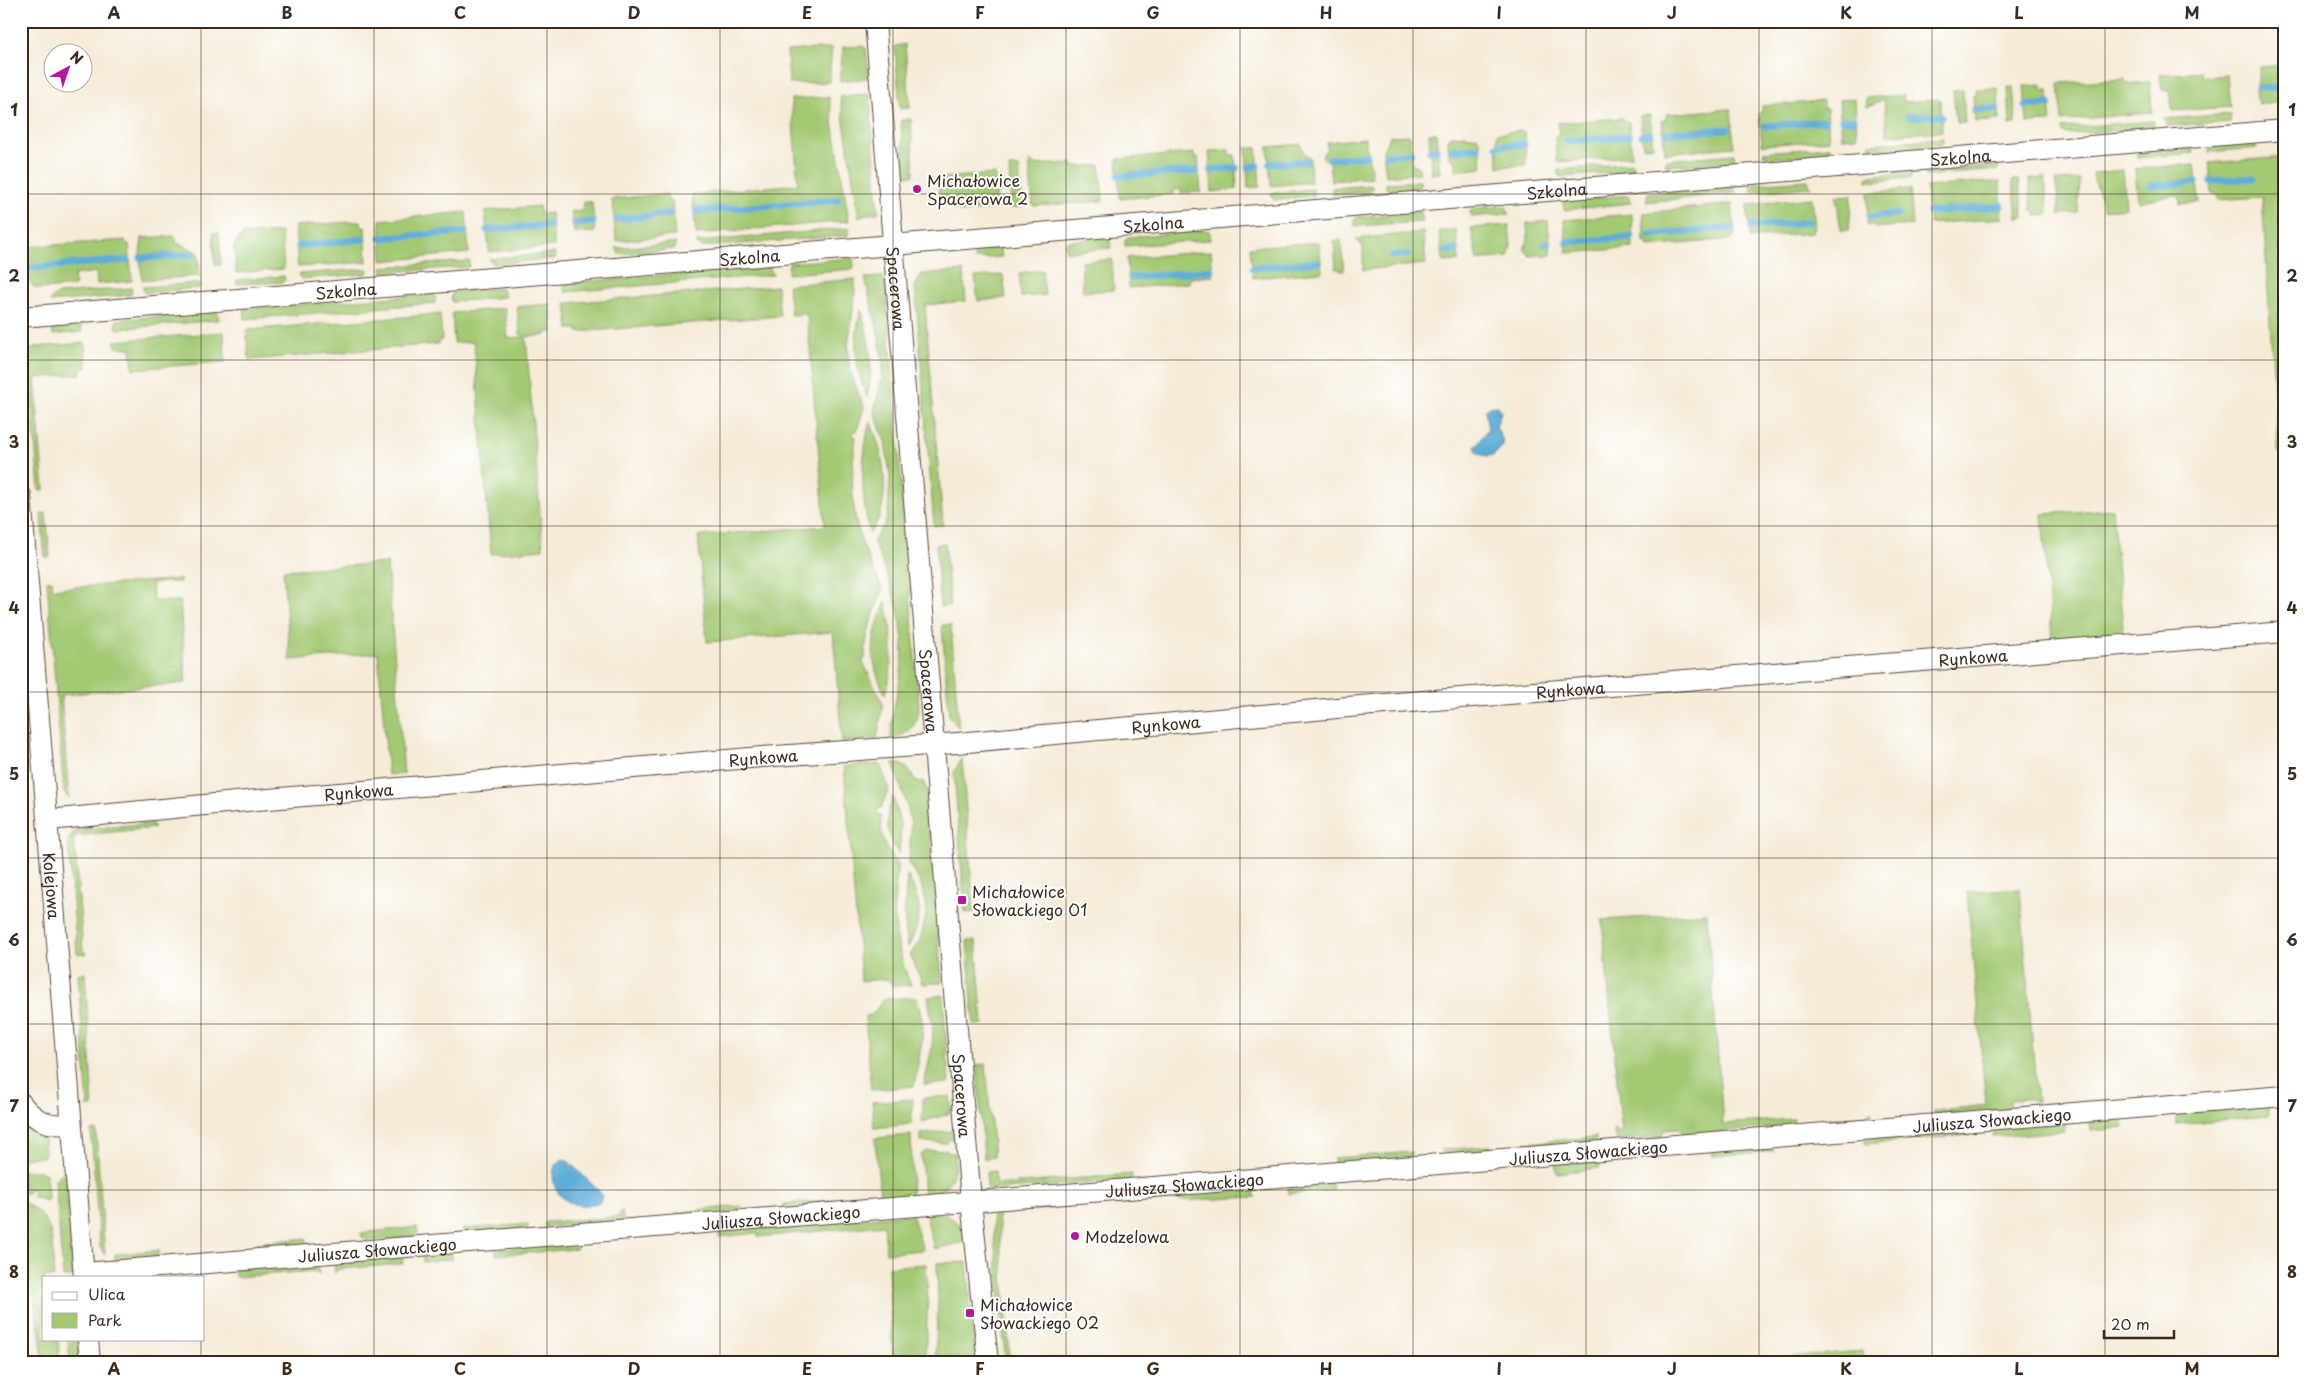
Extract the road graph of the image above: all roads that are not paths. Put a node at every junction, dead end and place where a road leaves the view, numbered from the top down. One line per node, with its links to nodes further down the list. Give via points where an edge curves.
1 (875, 21): 3 (street, Spacerowa)
2 (2285, 130): 3 (street, Szkolna)
3 (895, 244): 4 (street, Szkolna); 7 (street, Spacerowa)
4 (21, 317)
5 (21, 496): 8 (street, Kolejowa)
6 (2285, 632): 7 (street, Rynkowa, via 1348,707)
7 (934, 744): 8 (street, Rynkowa); 12 (street, Spacerowa)
8 (48, 820): 11 (street, Kolejowa)
9 (2285, 1096): 12 (street, Juliusza Słowackiego)
10 (21, 1103): 11 (street, via 41,1121 57,1125)
11 (71, 1123): 13 (street, Kolejowa)
12 (971, 1201): 13 (street, Juliusza Słowackiego); 16 (street, Spacerowa)
13 (84, 1275)
14 (88, 1340): 15 (street)
15 (90, 1362)
16 (988, 1362)

